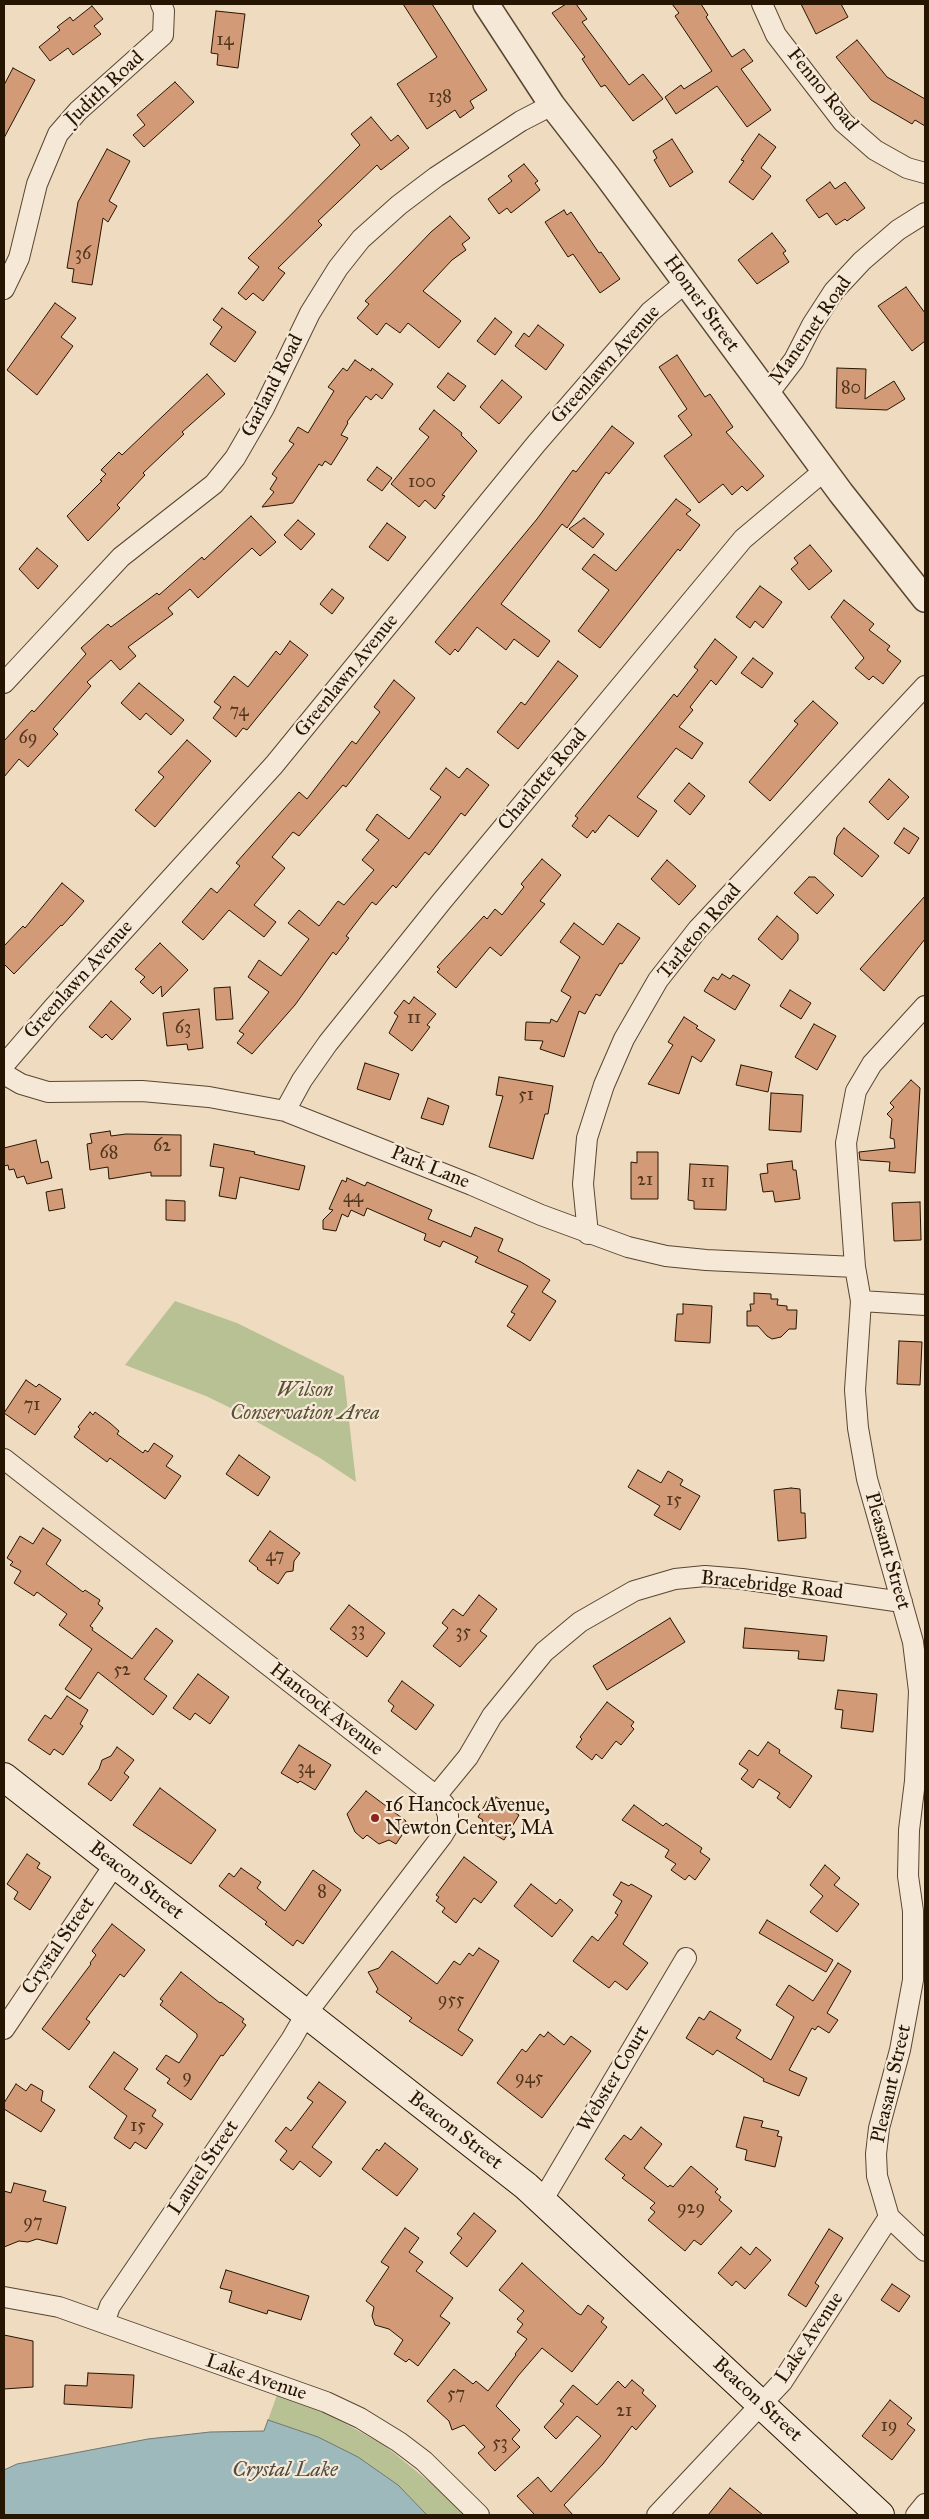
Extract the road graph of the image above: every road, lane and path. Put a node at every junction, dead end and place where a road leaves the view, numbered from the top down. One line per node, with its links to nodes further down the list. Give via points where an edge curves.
1 (161, 4): 8 (street, Judith Road, via 164,11 163,35 78,111 58,134 37,184 19,258)
2 (486, 4): 4 (street, Homer Street)
3 (762, 4): 5 (street, Fenno Road, via 776,35 843,122 875,150 908,168)
4 (552, 105): 7 (street, Homer Street); 12 (street, Garland Road, via 521,121 436,178 400,204 362,239 338,268 310,313 264,408 235,458 214,484 121,557)
5 (925, 173)
6 (925, 213): 9 (street, Manemet Road, via 898,230 834,291 794,360)
7 (685, 283): 9 (street, Homer Street); 15 (street, Greenlawn Avenue, via 650,312 536,444 274,765)
8 (4, 289)
9 (768, 394): 10 (street, Homer Street)
10 (825, 470): 11 (street, Homer Street); 17 (street, Charlotte Road, via 743,539 328,1043)
11 (925, 599)
12 (4, 683)
13 (925, 686): 18 (street, Tarleton Road, via 698,929 658,980 624,1039 604,1085 587,1138 583,1184)
14 (925, 1006): 19 (street, Pleasant Street, via 872,1064 856,1091 846,1143)
15 (4, 1065)
16 (4, 1074): 17 (street, Park Lane, via 21,1084 48,1092 142,1091 209,1097)
17 (285, 1111): 18 (street, Park Lane)
18 (588, 1234): 19 (street, Park Lane, via 666,1256)
19 (856, 1267): 20 (street, Pleasant Street)
20 (861, 1301): 21 (street); 23 (street, Pleasant Street, via 855,1390 858,1428 866,1479)
21 (925, 1306)
22 (4, 1459): 25 (street, Hancock Avenue)
23 (902, 1602): 25 (street, Bracebridge Road, via 705,1576 675,1579 634,1591 580,1622 544,1652 492,1716 477,1744); 27 (street, Pleasant Street, via 919,1691 908,1876)
24 (4, 1777): 26 (main road, Beacon Street)
25 (436, 1796): 30 (street, Hancock Avenue, via 447,1809 446,1831)
26 (115, 1864): 30 (main road, Beacon Street); 31 (street, Crystal Street)
27 (919, 1918): 29 (street, Pleasant Street, via 913,1980)
28 (686, 1958): 32 (street, Webster Court)
29 (917, 2007): 33 (street, Pleasant Street, via 879,2128 877,2176)
30 (306, 2014): 32 (main road, Beacon Street); 36 (street, Laurel Street, via 110,2306)
31 (4, 2028)
32 (542, 2201): 37 (main road, Beacon Street)
33 (889, 2217): 34 (street); 37 (street, Lake Avenue, via 788,2374)
34 (925, 2251)
35 (4, 2297): 36 (street, Lake Avenue, via 58,2307)
36 (104, 2323): 39 (street, Lake Avenue, via 326,2402 360,2418 424,2461)
37 (763, 2404): 40 (street, Lake Avenue); 41 (main road, Beacon Street)
38 (925, 2504): 42 (street)
39 (479, 2515)
40 (657, 2515)
41 (880, 2515)
42 (916, 2515)

